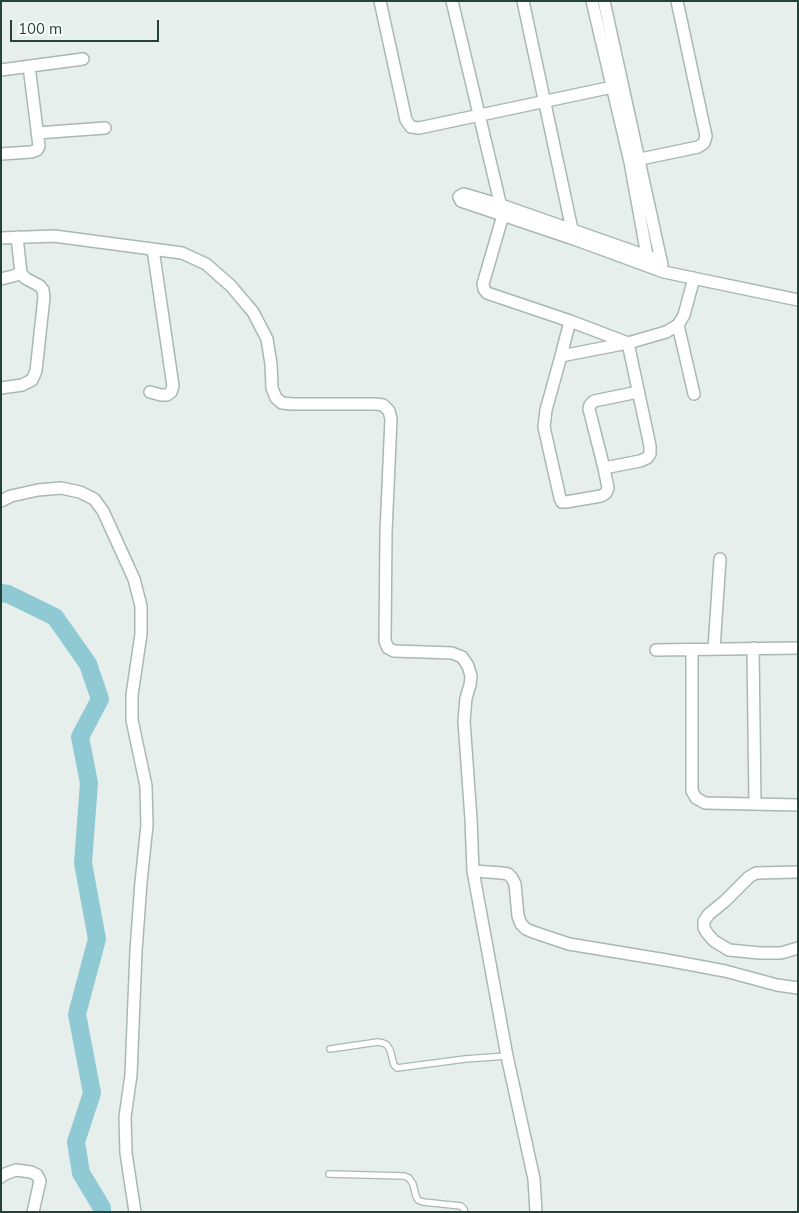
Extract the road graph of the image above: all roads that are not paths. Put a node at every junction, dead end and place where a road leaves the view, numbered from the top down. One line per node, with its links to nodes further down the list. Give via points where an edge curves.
1 (380, 1): 12 (street, via 406,120 411,127)
2 (452, 1): 12 (street)
3 (523, 1): 11 (street)
4 (592, 1): 10 (street)
5 (604, 1): 10 (street)
6 (677, 1): 16 (street, via 706,136 698,147)
7 (83, 59): 8 (street)
8 (30, 66): 9 (street); 14 (street)
9 (1, 70)
10 (617, 86): 11 (street); 16 (street)
11 (544, 102): 12 (street); 18 (street)
12 (480, 116): 17 (street)
13 (106, 128): 14 (street)
14 (38, 134): 15 (street, via 36,150)
15 (1, 154)
16 (634, 161): 22 (street); 23 (street)
17 (502, 210): 18 (street); 28 (street, via 484,289 487,293)
18 (573, 234): 22 (street)
19 (17, 237): 20 (street); 21 (street, via 54,236); 24 (street)
20 (1, 238)
21 (153, 249): 33 (street, via 173,386 167,395); 46 (street, via 182,253 206,264 253,312 266,338 272,388 282,403 376,404 389,411 385,641 394,651 452,652 462,657 468,666 471,676 464,721)
22 (648, 261): 23 (street)
23 (663, 266): 25 (street)
24 (22, 273): 26 (street); 32 (street, via 43,290 36,371 32,380 22,385)
25 (694, 278): 27 (street); 29 (street)
26 (1, 279)
27 (798, 300)
28 (570, 321): 30 (street); 31 (street)
29 (678, 325): 30 (street, via 666,332); 35 (street)
30 (628, 343): 31 (street); 34 (street)
31 (561, 356): 36 (street, via 544,426 562,502 606,493)
32 (1, 388)
33 (150, 392)
34 (638, 392): 36 (street, via 650,454 640,461); 36 (street, via 594,401 590,405)
35 (694, 394)
36 (604, 468)
37 (1, 501): 55 (street, via 38,490 61,488 94,499 103,511 134,579 141,606 132,720 146,786 147,824 136,951 131,1075 125,1117 126,1154)
38 (720, 559): 41 (street)
39 (753, 648): 40 (street); 41 (street); 44 (street)
40 (798, 648)
41 (714, 649): 43 (street)
42 (656, 650): 43 (street)
43 (692, 650): 44 (street, via 692,790 696,798 705,803)
44 (755, 804): 45 (street)
45 (798, 805)
46 (473, 871): 49 (street, via 508,874 512,878 518,916 521,924 532,932 569,944 725,971); 51 (street)
47 (798, 872): 48 (street, via 756,873 749,877 709,914 704,928 714,941 729,950 781,953)
48 (798, 948)
49 (798, 988)
50 (330, 1049): 51 (lane, via 383,1043 390,1050 397,1068)
51 (507, 1056): 57 (street, via 534,1179)
52 (329, 1174): 56 (lane, via 404,1176 409,1178 418,1200 461,1206)
53 (1, 1177): 54 (street, via 16,1170 37,1175 40,1180)
54 (33, 1212)
55 (135, 1212)
56 (465, 1212)
57 (536, 1212)

